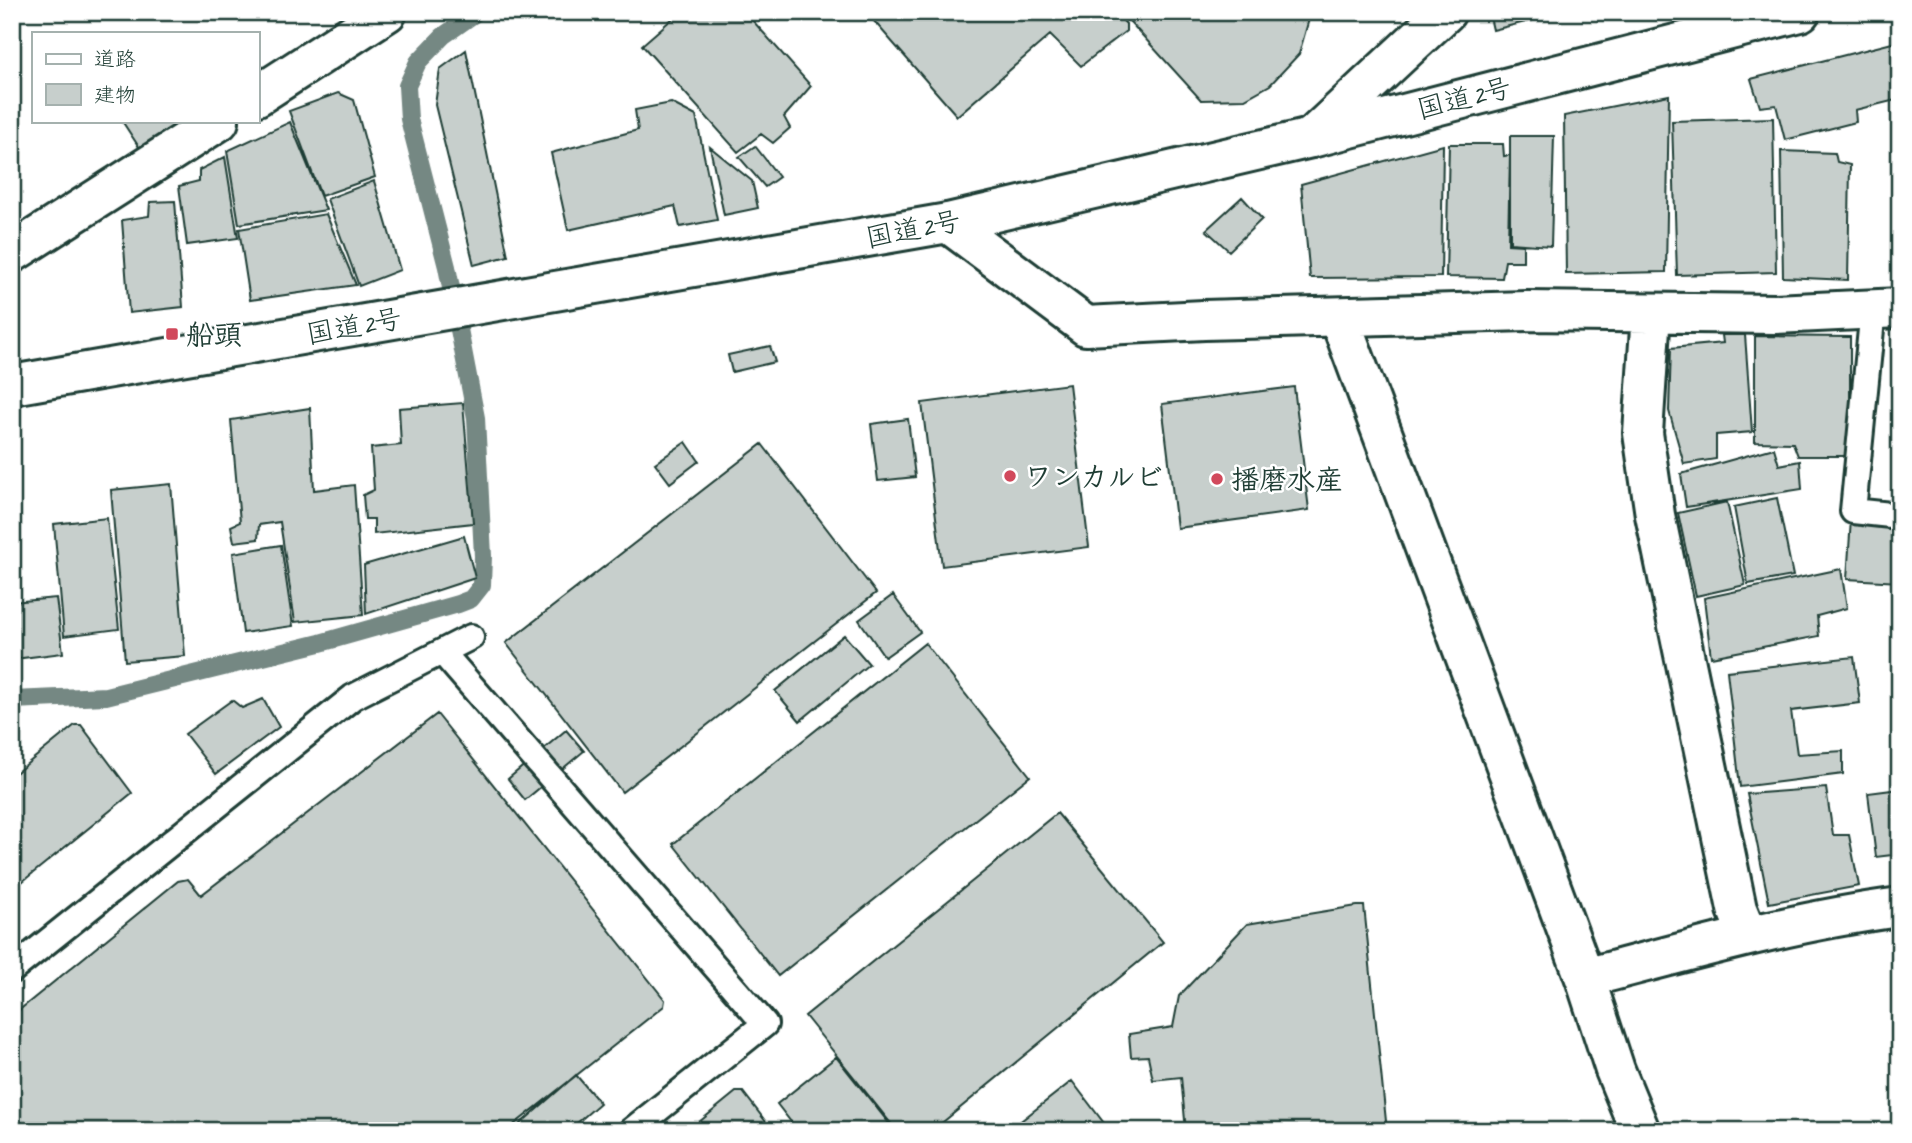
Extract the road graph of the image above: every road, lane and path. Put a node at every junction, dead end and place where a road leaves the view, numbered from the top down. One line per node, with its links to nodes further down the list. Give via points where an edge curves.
1 (387, 12): 4 (main road)
2 (1446, 12): 6 (main road)
3 (1800, 12): 6 (main road, 国道2号)
4 (259, 95)
5 (217, 122): 8 (main road)
6 (1311, 138): 7 (main road, 国道2号)
7 (948, 223): 11 (main road, via 1086,326); 12 (main road, 国道2号)
8 (13, 249)
9 (1886, 308): 10 (main road, via 1775,314); 13 (lane, via 1853,511)
10 (1651, 313): 11 (main road, via 1527,311); 17 (main road, via 1643,433 1655,515 1737,909)
11 (1339, 317): 19 (main road)
12 (12, 385)
13 (1900, 516)
14 (471, 637): 15 (lane)
15 (443, 652): 18 (lane, via 354,697); 20 (lane, via 765,1024)
16 (1900, 907): 17 (main road)
17 (1748, 936): 19 (main road)
18 (12, 970)
19 (1586, 978): 21 (main road)
20 (631, 1131)
21 (1640, 1131)

